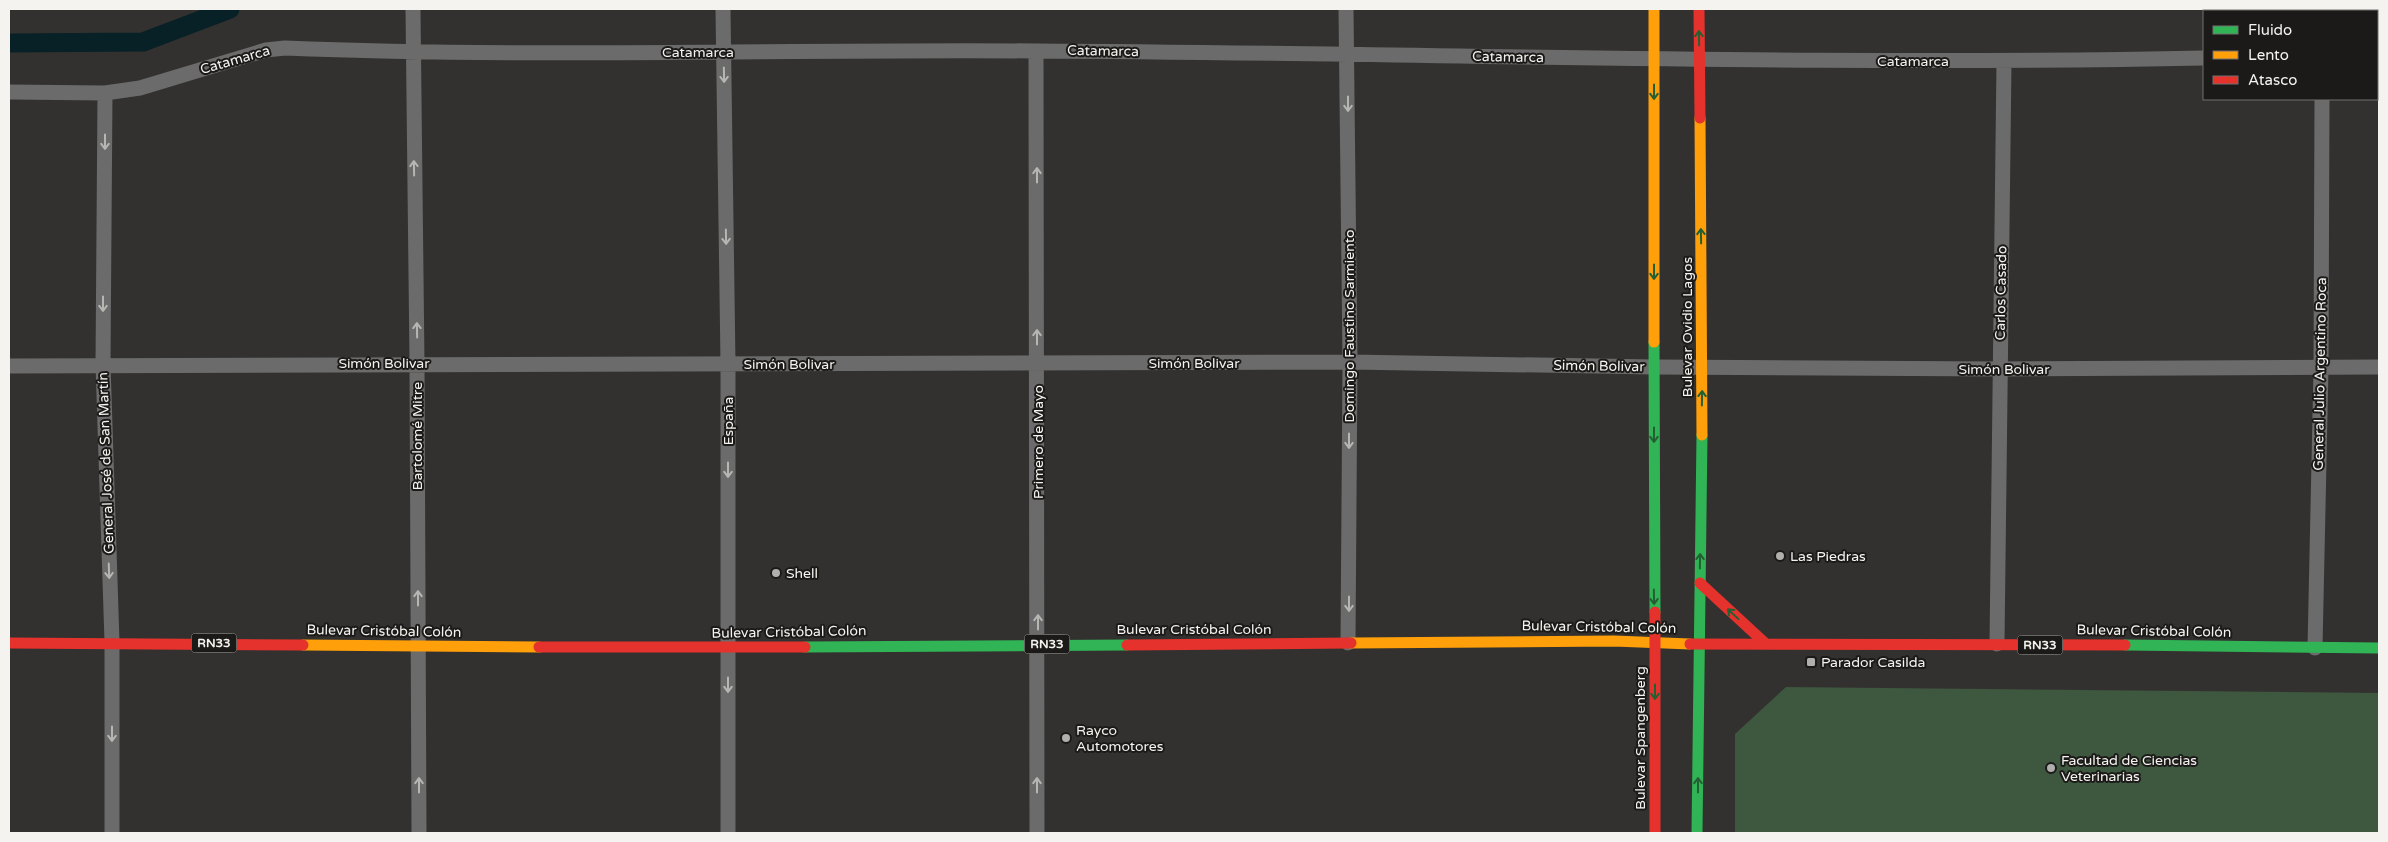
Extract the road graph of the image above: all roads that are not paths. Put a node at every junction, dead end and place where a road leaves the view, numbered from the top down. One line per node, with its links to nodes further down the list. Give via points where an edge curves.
1 (413, 9): 8 (street, Bartolomé Mitre)
2 (723, 9): 7 (street, España)
3 (1346, 9): 9 (street, Domingo Faustino Sarmiento)
4 (1654, 9): 10 (main road)
5 (1699, 9): 12 (main road, Bulevar Ovidio Lagos, one-way to 5)
6 (1036, 50): 7 (street, Catamarca); 9 (street, Catamarca); 21 (street, Primero de Mayo, one-way to 6)
7 (724, 52): 8 (street, Catamarca); 20 (street, España, one-way to 20)
8 (413, 53): 15 (street, Catamarca, via 266,50 140,88); 18 (street, Bartolomé Mitre, one-way to 8)
9 (1347, 55): 10 (street, Catamarca); 17 (street, Domingo Faustino Sarmiento, one-way to 17)
10 (1654, 58): 12 (street, Catamarca); 23 (main road, one-way to 23)
11 (2203, 58): 13 (street, Catamarca)
12 (1699, 60): 13 (street, Catamarca); 24 (main road, Bulevar Ovidio Lagos, one-way to 12)
13 (2004, 62): 27 (street, Carlos Casado)
14 (9, 92): 15 (street, Catamarca)
15 (105, 93): 19 (street, General José de San Martín, one-way to 19)
16 (2322, 100): 26 (street, General Julio Argentino Roca)
17 (1350, 362): 21 (street, Simón Bolivar); 23 (street, Simón Bolivar); 32 (street, Domingo Faustino Sarmiento, one-way to 32)
18 (417, 363): 19 (street, Simón Bolivar); 20 (street, Simón Bolivar); 37 (street, Bartolomé Mitre, one-way to 18)
19 (103, 364): 22 (street, Simón Bolivar); 29 (street, General José de San Martín, one-way to 29)
20 (728, 364): 21 (street, Simón Bolivar); 38 (street, España, one-way to 38)
21 (1037, 364): 31 (street, Primero de Mayo, one-way to 21)
22 (9, 366)
23 (1654, 367): 24 (street, Simón Bolivar); 33 (main road, one-way to 33)
24 (1703, 367): 27 (street, Simón Bolivar); 28 (main road, Bulevar Ovidio Lagos, one-way to 24)
25 (2379, 367): 26 (street, Simón Bolivar)
26 (2321, 368): 27 (street, Simón Bolivar); 39 (street, General Julio Argentino Roca)
27 (2001, 370): 36 (street, Carlos Casado)
28 (1700, 583): 34 (main road, Bulevar Ovidio Lagos); 35 (main road, one-way to 28)
29 (112, 642): 30 (main road, Bulevar Cristóbal Colón / RN33); 37 (main road, Bulevar Cristóbal Colón / RN33); 41 (street, General José de San Martín, one-way to 41)
30 (9, 643)
31 (1038, 644): 32 (main road, Bulevar Cristóbal Colón / RN33); 38 (main road, Bulevar Cristóbal Colón / RN33); 44 (street, Primero de Mayo, one-way to 31)
32 (1348, 644): 33 (main road, Bulevar Cristóbal Colón / RN33, via 1614,640)
33 (1655, 644): 34 (main road, Bulevar Cristóbal Colón / RN33); 45 (main road, Bulevar Spangenberg, one-way to 45)
34 (1701, 644): 35 (main road, Bulevar Cristóbal Colón / RN33); 46 (main road, one-way to 34)
35 (1766, 644): 36 (main road, Bulevar Cristóbal Colón / RN33)
36 (1997, 644): 39 (main road, Bulevar Cristóbal Colón / RN33)
37 (419, 646): 38 (main road, Bulevar Cristóbal Colón / RN33); 42 (street, Bartolomé Mitre, one-way to 37)
38 (728, 648): 43 (street, España, one-way to 43)
39 (2315, 648): 40 (main road, Bulevar Cristóbal Colón / RN33)
40 (2379, 648)
41 (112, 833)
42 (419, 833)
43 (728, 833)
44 (1037, 833)
45 (1655, 833)
46 (1697, 833)

